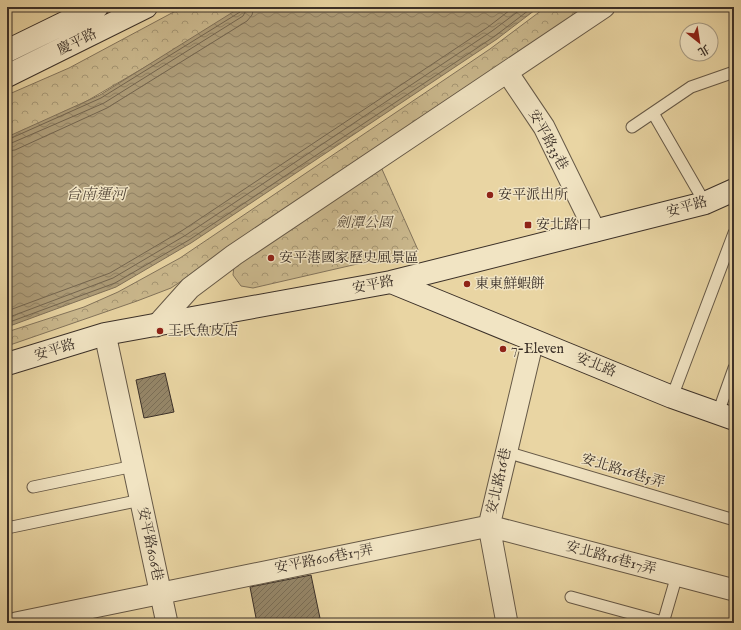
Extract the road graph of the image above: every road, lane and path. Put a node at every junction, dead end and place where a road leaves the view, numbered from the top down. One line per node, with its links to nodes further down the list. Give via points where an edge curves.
1 (97, 7): 4 (street, 慶平路)
2 (146, 7): 7 (street, 慶平路)
3 (604, 7): 5 (street)
4 (7, 51)
5 (507, 72): 12 (street, 安平路33巷, via 544,127); 15 (street, via 234,256 190,288)
6 (734, 72): 8 (lane, via 691,87)
7 (7, 76)
8 (653, 113): 9 (lane); 11 (lane)
9 (632, 128)
10 (734, 190): 11 (street, 安平路)
11 (705, 203): 12 (street, 安平路)
12 (595, 231): 14 (street, 安平路)
13 (734, 233): 20 (lane)
14 (392, 282): 15 (street, 安平路); 17 (street, 安北路)
15 (156, 326): 16 (street, 安平路)
16 (105, 334): 18 (street, 安平路); 23 (street, 安平路606巷)
17 (533, 340): 20 (street, 安北路); 22 (street, 安北路16巷)
18 (7, 364)
19 (734, 368): 21 (lane)
20 (672, 397): 21 (street, 安北路)
21 (726, 416)
22 (506, 452): 26 (lane, 安北路16巷5弄); 27 (street, 安北路16巷)
23 (134, 466): 24 (lane); 25 (street, 安平路606巷)
24 (34, 487)
25 (141, 500): 28 (lane); 31 (street, 安平路606巷)
26 (731, 519)
27 (489, 526): 29 (street, 安北路16巷17弄); 31 (street, 安平路606巷17弄); 35 (street, 安北路16巷)
28 (7, 528)
29 (677, 575): 30 (street, 安北路16巷17弄); 36 (lane)
30 (734, 590)
31 (160, 592): 33 (street, 安平路606巷17弄); 34 (street, 安平路606巷)
32 (570, 597): 36 (lane)
33 (16, 623)
34 (167, 623)
35 (507, 623)
36 (664, 623)

